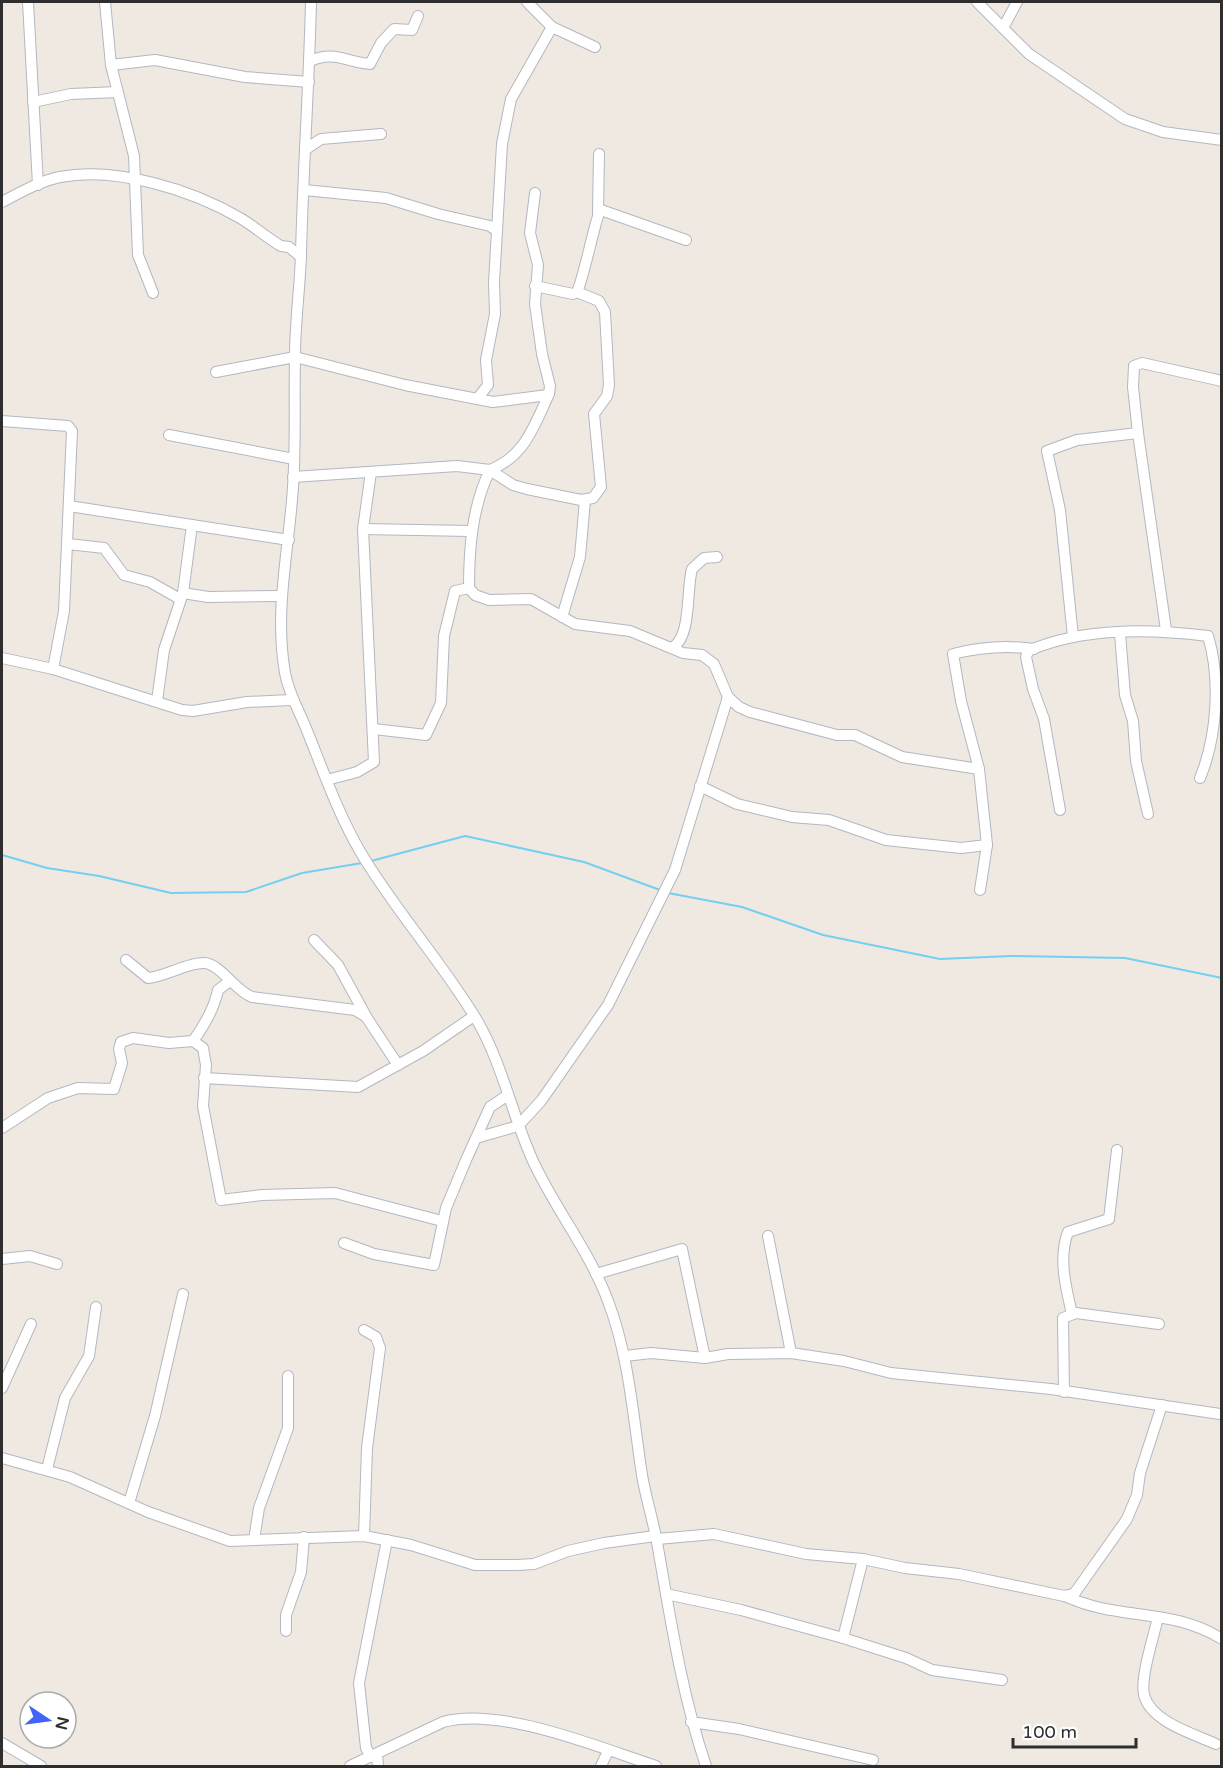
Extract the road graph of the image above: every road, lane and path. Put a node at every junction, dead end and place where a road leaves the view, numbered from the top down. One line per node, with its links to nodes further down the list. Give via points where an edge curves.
1 (28, 2): 15 (street)
2 (105, 2): 12 (street)
3 (311, 2): 11 (street)
4 (527, 2): 8 (street)
5 (977, 2): 9 (street)
6 (1017, 2): 9 (street)
7 (418, 16): 11 (street, via 411,30 400,28 390,33 370,64 332,55)
8 (552, 27): 10 (street); 26 (street, via 511,99 502,144)
9 (1003, 28): 17 (street, via 1029,54 1125,119 1163,132)
10 (595, 47)
11 (310, 61): 13 (street)
12 (111, 65): 13 (street, via 155,60 244,77); 14 (street)
13 (309, 82): 18 (street)
14 (118, 92): 15 (street, via 71,94); 20 (street)
15 (33, 102): 21 (street)
16 (381, 134): 18 (street, via 321,139)
17 (1221, 140)
18 (306, 149): 22 (street)
19 (599, 154): 25 (street)
20 (136, 180): 21 (street, via 96,173 60,177); 29 (street, via 212,205); 33 (street, via 138,255)
21 (38, 185): 24 (street)
22 (304, 190): 26 (street, via 386,198); 28 (street)
23 (535, 193): 31 (street, via 530,233 538,265)
24 (2, 202)
25 (598, 212): 27 (street, via 605,210); 32 (street)
26 (497, 231): 38 (street, via 495,314 486,360 488,385)
27 (686, 240)
28 (301, 241): 29 (street); 30 (street)
29 (289, 247): 30 (street)
30 (301, 257): 34 (street)
31 (535, 286): 32 (street); 37 (street, via 542,354 550,386)
32 (577, 292): 46 (street, via 602,306 609,361 608,392 594,414 601,487 593,498)
33 (153, 293)
34 (295, 357): 35 (street); 38 (street, via 405,386); 42 (street)
35 (216, 372)
36 (1221, 381): 40 (street, via 1142,363 1134,366)
37 (548, 395): 38 (street, via 493,402); 43 (street, via 525,446)
38 (477, 399)
39 (2, 421): 47 (street, via 71,428)
40 (1138, 433): 58 (street); 60 (street, via 1077,440 1047,451 1060,510)
41 (169, 435): 42 (street)
42 (294, 459): 45 (street)
43 (490, 470): 44 (street, via 457,466); 46 (street, via 520,487); 50 (street)
44 (371, 472): 45 (street); 49 (street)
45 (293, 477): 51 (street)
46 (585, 500): 57 (street, via 580,557)
47 (69, 507): 48 (street); 52 (street)
48 (192, 525): 51 (street); 55 (street)
49 (363, 529): 50 (street); 68 (street)
50 (471, 531): 54 (street)
51 (289, 540): 56 (street)
52 (68, 544): 55 (street, via 104,548 124,575); 64 (street, via 64,611)
53 (717, 557): 61 (street, via 704,558 692,569 685,629 678,645)
54 (469, 588): 57 (street, via 489,600 531,599); 68 (street, via 456,591 444,636 441,704 426,735)
55 (181, 596): 56 (street); 67 (street, via 164,650)
56 (280, 596): 66 (street, via 281,644)
57 (561, 617): 61 (street, via 581,627 630,631)
58 (1166, 630): 59 (street); 70 (street, via 1208,636 1213,653 1215,688 1209,756)
59 (1120, 634): 60 (street); 74 (street, via 1125,695)
60 (1073, 637): 62 (street)
61 (672, 648): 65 (street, via 714,664)
62 (1034, 649): 69 (street, via 995,647 953,654); 73 (street, via 1026,657 1044,718)
63 (2, 658): 64 (street)
64 (53, 669): 67 (street)
65 (728, 697): 69 (street, via 750,712 828,733 855,735 902,757); 72 (street)
66 (291, 700): 67 (street, via 193,711); 71 (street, via 301,714)
67 (157, 701)
68 (374, 729): 71 (street, via 374,762 357,772)
69 (979, 769): 75 (street)
70 (1200, 778)
71 (327, 780): 81 (street, via 359,851)
72 (700, 786): 75 (street, via 737,804 792,817 829,820 886,840 962,848); 86 (street, via 675,870 608,1005 541,1101)
73 (1060, 810)
74 (1148, 814)
75 (987, 845): 76 (street)
76 (980, 890)
77 (314, 940): 80 (street, via 338,965)
78 (126, 960): 79 (street, via 148,978 204,963 218,969)
79 (230, 981): 80 (street, via 252,997 355,1010); 82 (street, via 218,990)
80 (365, 1016): 83 (street)
81 (474, 1016): 83 (street); 85 (street, via 498,1063)
82 (193, 1041): 84 (street, via 203,1048); 87 (street, via 169,1044 128,1038 119,1049 122,1063 114,1089 78,1088 48,1098)
83 (398, 1065): 84 (street, via 358,1088)
84 (204, 1078): 90 (street, via 203,1106 221,1200 334,1193)
85 (508, 1095): 86 (street); 88 (street, via 490,1107)
86 (518, 1126): 88 (street); 95 (street, via 546,1187)
87 (2, 1128)
88 (476, 1138): 90 (street)
89 (1117, 1150): 98 (street, via 1109,1219 1068,1232 1064,1243 1064,1272)
90 (442, 1221): 92 (street, via 434,1265 374,1254)
91 (768, 1236): 102 (street)
92 (345, 1243)
93 (2, 1259): 94 (street, via 30,1256)
94 (57, 1264)
95 (596, 1274): 103 (street); 104 (street, via 682,1249)
96 (183, 1294): 112 (street, via 155,1416)
97 (96, 1307): 111 (street, via 89,1356 65,1398)
98 (1072, 1314): 100 (street); 107 (street, via 1063,1318)
99 (31, 1324): 106 (street)
100 (1159, 1324)
101 (364, 1330): 113 (street, via 376,1337 380,1348 367,1448)
102 (792, 1353): 104 (street); 107 (street, via 891,1373)
103 (625, 1356): 104 (street, via 651,1353); 115 (street)
104 (705, 1358)
105 (288, 1376): 116 (street, via 288,1428 259,1508)
106 (2, 1388)
107 (1064, 1392): 108 (street)
108 (1162, 1405): 109 (street); 120 (street, via 1127,1519 1079,1589)
109 (1220, 1414)
110 (2, 1458): 111 (street)
111 (46, 1468): 112 (street)
112 (129, 1503): 116 (street, via 230,1541)
113 (364, 1536): 114 (street); 117 (street)
114 (304, 1537): 116 (street); 122 (street, via 301,1572 286,1615)
115 (656, 1538): 117 (street, via 604,1543 534,1564 517,1565 475,1565); 118 (street, via 714,1534 806,1554); 119 (street)
116 (254, 1540)
117 (387, 1540): 130 (street, via 358,1683 366,1748)
118 (863, 1558): 120 (street); 123 (street)
119 (666, 1594): 123 (street); 126 (street)
120 (1064, 1596): 121 (street, via 1088,1606)
121 (1158, 1617): 124 (street, via 1201,1626); 128 (street, via 1144,1696 1166,1720)
122 (286, 1631)
123 (843, 1638): 125 (street, via 932,1670)
124 (1221, 1639)
125 (1002, 1680)
126 (691, 1722): 131 (street); 137 (street)
127 (2, 1743): 132 (street)
128 (1216, 1744)
129 (608, 1751): 130 (street, via 494,1719 459,1718); 135 (street); 136 (street)
130 (374, 1756): 133 (street); 134 (street)
131 (873, 1760)
132 (41, 1767)
133 (350, 1767)
134 (378, 1767)
135 (602, 1767)
136 (656, 1767)
137 (706, 1767)

